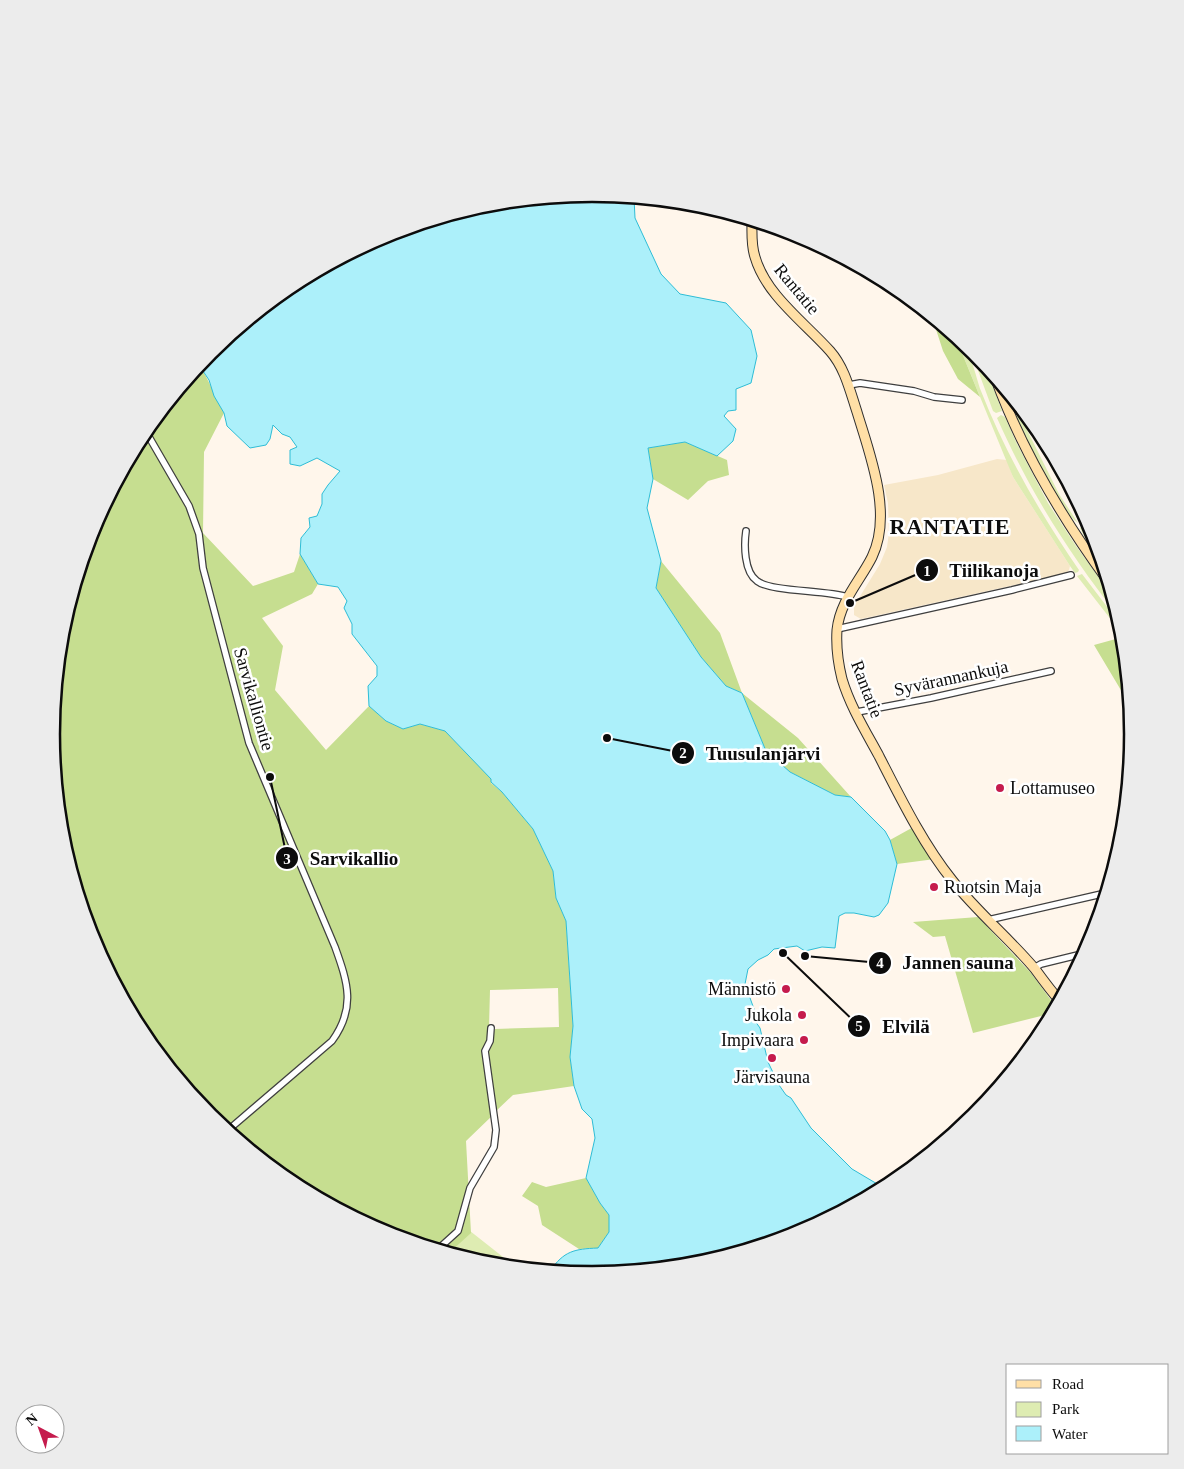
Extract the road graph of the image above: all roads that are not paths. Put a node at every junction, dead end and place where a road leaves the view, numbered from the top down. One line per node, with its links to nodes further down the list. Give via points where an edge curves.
1 (752, 228): 2 (street, Rantatie, via 754,255 761,273 830,352)
2 (849, 385): 4 (street, via 860,383); 11 (street, Rantatie, via 875,475 880,506 879,531 872,555)
3 (1003, 397): 6 (street)
4 (962, 400)
5 (1012, 409): 6 (street)
6 (1008, 411): 9 (street, via 1052,498)
7 (150, 439): 21 (street, Sarvikalliontie, via 189,506 199,534 203,568 249,743 335,947 344,972 349,1004 340,1030 332,1041)
8 (746, 531): 11 (street, via 748,566 757,582 771,587 836,593)
9 (1097, 566)
10 (1071, 575): 12 (street)
11 (847, 597): 12 (street, Rantatie)
12 (838, 628): 14 (street, Rantatie, via 837,655 842,679)
13 (1051, 671): 14 (street, Syvärannankuja)
14 (856, 712): 16 (street, Rantatie, via 935,856 953,882)
15 (1099, 895): 16 (street)
16 (988, 920): 18 (street, Rantatie)
17 (1076, 955): 18 (street)
18 (1034, 968): 19 (street, Rantatie)
19 (1056, 996)
20 (490, 1028): 22 (street, via 490,1041 485,1051 496,1140 470,1188 458,1230)
21 (234, 1127)
22 (443, 1245)

